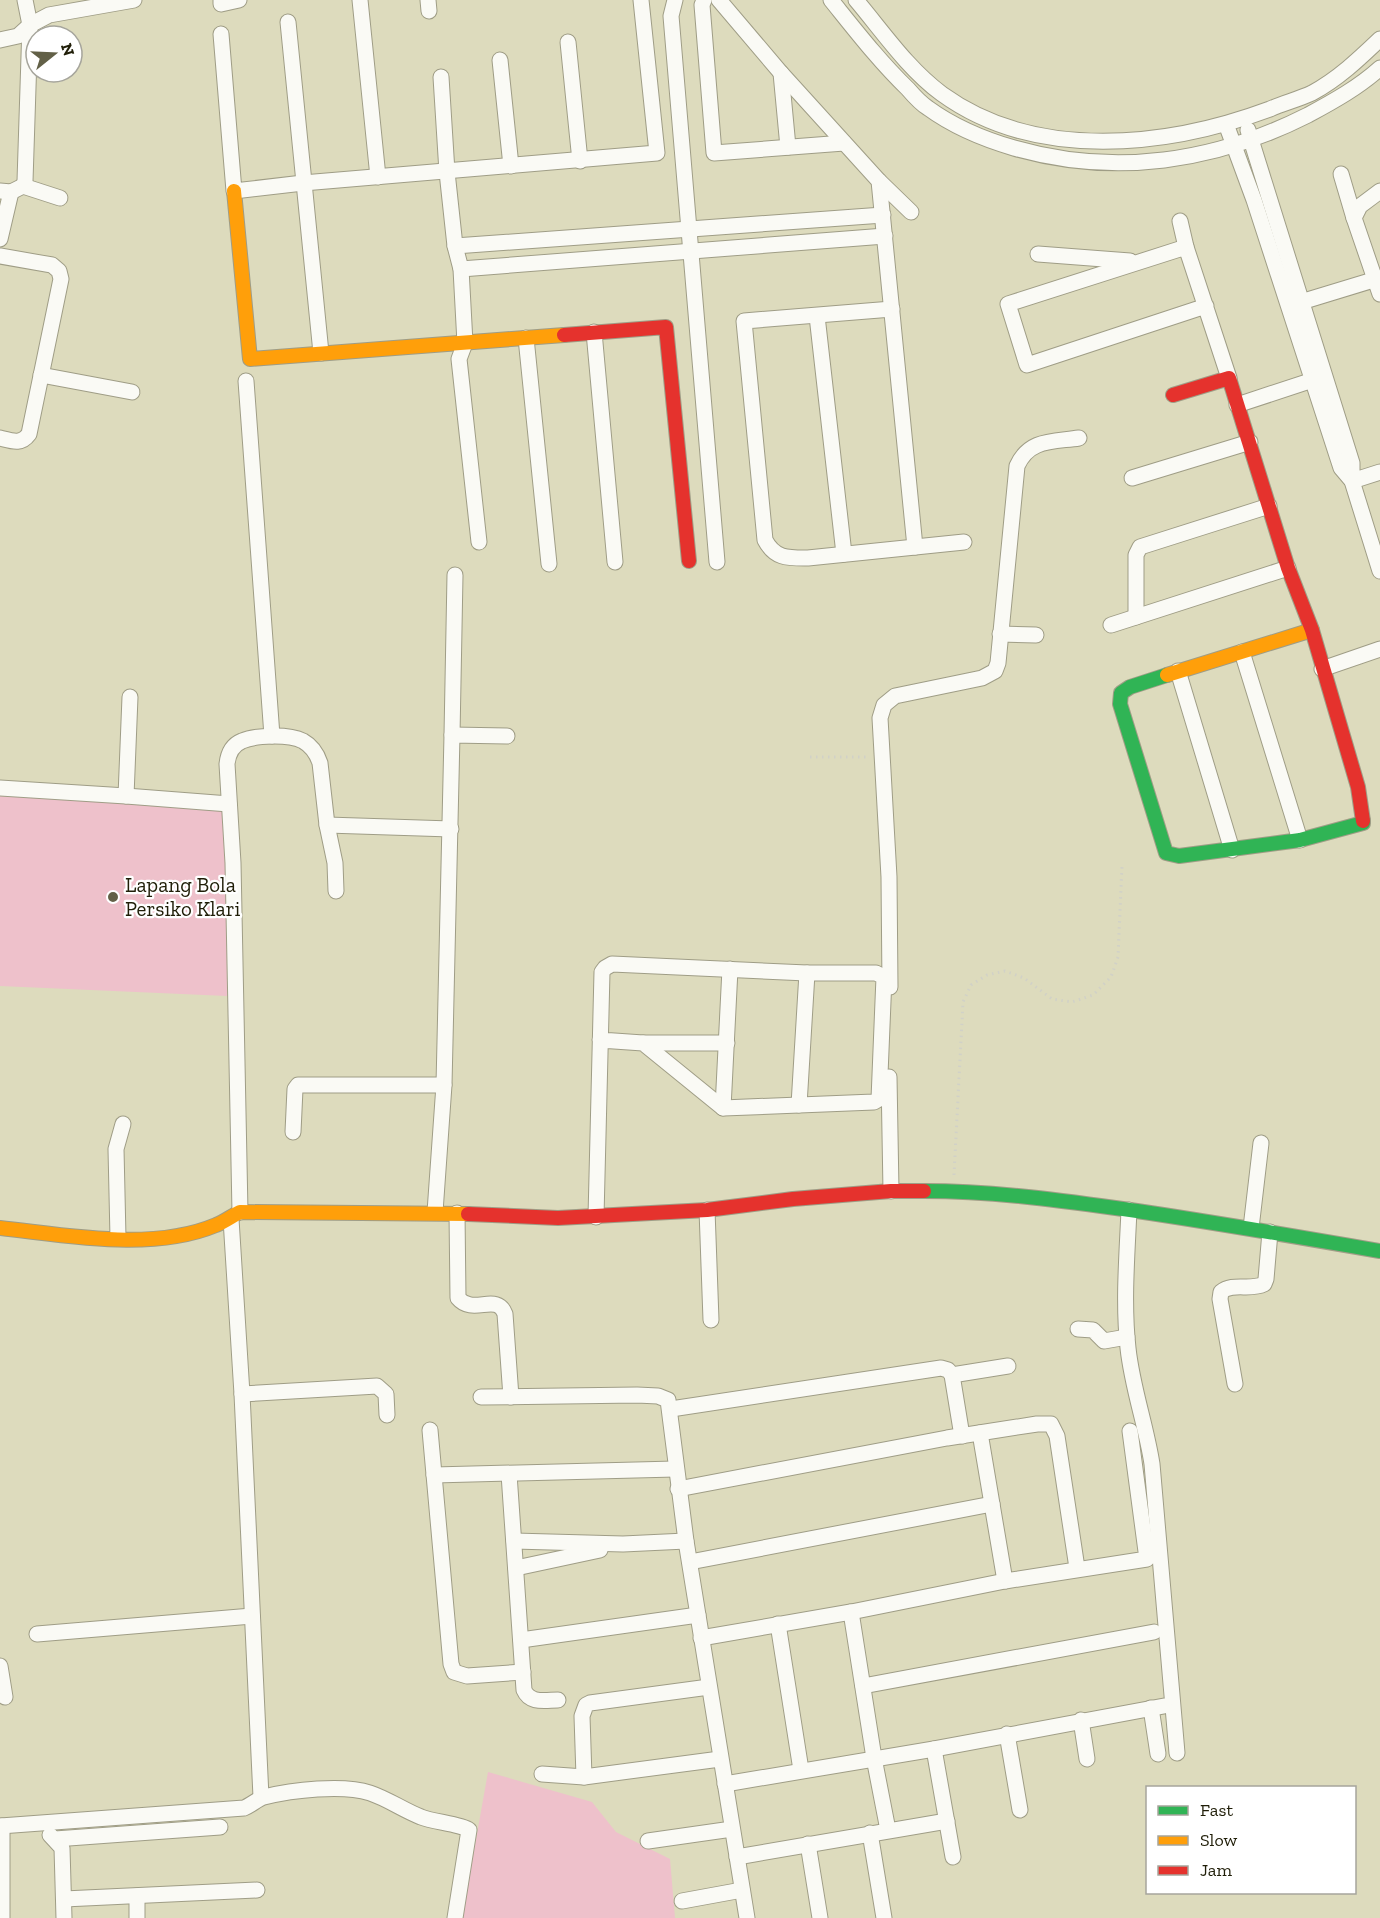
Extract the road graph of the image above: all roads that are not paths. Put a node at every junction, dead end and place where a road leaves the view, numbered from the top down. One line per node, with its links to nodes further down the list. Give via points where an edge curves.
1 (25, 0): 14 (street)
2 (134, 0): 11 (street)
3 (221, 0): 4 (street, via 221,4)
4 (239, 0)
5 (360, 0): 36 (street)
6 (641, 0): 32 (street, via 657,153)
7 (675, 0): 48 (street, via 670,16)
8 (704, 0): 31 (street, via 714,153)
9 (719, 0): 23 (street)
10 (854, 0): 12 (street); 27 (street, via 942,94 1025,132 1087,141 1125,141)
11 (98, 3): 15 (street, via 49,15)
12 (835, 5): 30 (street, via 926,108 990,141 1059,159 1127,164)
13 (288, 22): 38 (street)
14 (30, 24)
15 (32, 24)
16 (24, 30): 19 (street)
17 (221, 33): 40 (street)
18 (1380, 39): 26 (street, via 1347,69 1311,93)
19 (0, 40)
20 (568, 42): 32 (street)
21 (500, 60): 33 (street)
22 (1380, 68): 28 (street, via 1333,102)
23 (781, 73): 29 (street); 31 (street)
24 (441, 77): 34 (street)
25 (28, 84): 39 (street, via 25,181)
26 (1244, 119): 27 (street); 28 (street)
27 (1226, 124): 30 (street)
28 (1251, 140): 30 (street); 43 (street)
29 (844, 143): 31 (street); 37 (street)
30 (1233, 146): 43 (street)
31 (788, 147)
32 (580, 161): 33 (street)
33 (512, 166): 34 (street)
34 (447, 172): 36 (street); 51 (street)
35 (1341, 174): 46 (street)
36 (378, 177): 38 (street)
37 (879, 181): 44 (street); 45 (street)
38 (303, 183): 40 (street); 66 (street)
39 (11, 190): 42 (street); 50 (street)
40 (234, 191): 66 (street, via 250,359)
41 (1380, 191): 46 (street, via 1360,206)
42 (60, 198)
43 (1261, 198): 59 (street); 69 (street)
44 (911, 213)
45 (883, 215): 48 (street); 49 (street)
46 (1354, 218): 58 (street)
47 (1180, 221): 52 (street)
48 (689, 229): 51 (street); 53 (street)
49 (885, 236): 53 (street); 61 (street)
50 (0, 239)
51 (455, 246): 57 (street)
52 (1186, 247): 56 (street); 60 (street)
53 (691, 251): 57 (street); 87 (street)
54 (1038, 254): 56 (street)
55 (0, 256): 67 (street, via 52,265 59,271)
56 (1140, 262): 60 (street, via 1008,304 1027,365)
57 (461, 269): 65 (street)
58 (1379, 284): 59 (street)
59 (1301, 302): 69 (street)
60 (1206, 306): 68 (street)
61 (892, 309): 62 (street); 83 (street)
62 (817, 316): 84 (street); 84 (street, via 744,321 765,540 771,550 786,558)
63 (594, 332): 64 (street); 85 (street, via 666,327); 86 (street)
64 (526, 338): 65 (street); 88 (street)
65 (465, 343): 66 (street); 81 (street, via 459,359)
66 (321, 353)
67 (41, 375): 71 (street); 74 (street, via 29,434 18,442)
68 (1228, 378): 72 (street); 73 (street)
69 (1319, 378): 73 (street); 79 (street, via 1352,463)
70 (246, 381): 103 (street)
71 (132, 392)
72 (1173, 395)
73 (1237, 405): 76 (street)
74 (0, 438)
75 (1079, 438): 95 (street, via 1038,444 1028,449 1017,466)
76 (1250, 442): 78 (street); 80 (street)
77 (1380, 472): 79 (street)
78 (1132, 478)
79 (1352, 481): 90 (street)
80 (1269, 506): 89 (street); 92 (street, via 1140,547 1136,555)
81 (479, 542)
82 (964, 542): 83 (street)
83 (915, 547): 84 (street)
84 (844, 554)
85 (688, 561)
86 (615, 562)
87 (717, 562)
88 (549, 564)
89 (1288, 568): 92 (street); 94 (street)
90 (1380, 571)
91 (455, 575): 102 (street)
92 (1136, 617): 93 (street)
93 (1111, 625)
94 (1312, 630): 98 (street); 99 (street)
95 (1000, 634): 96 (street); 115 (street, via 998,663 990,675 895,696 884,705 880,718 889,877)
96 (1036, 636)
97 (1380, 649): 99 (street)
98 (1242, 652): 100 (street); 110 (street)
99 (1322, 669): 110 (street, via 1358,787 1363,823)
100 (1178, 671): 111 (street); 111 (street, via 1124,690 1119,697 1161,840 1166,853 1173,856)
101 (130, 697): 106 (street)
102 (452, 735): 104 (street); 109 (street)
103 (272, 736): 107 (street, via 243,741 228,755); 108 (street, via 302,741 317,754)
104 (507, 736)
105 (0, 788): 106 (street)
106 (126, 796): 107 (street)
107 (229, 804): 130 (street)
108 (327, 825): 109 (street); 112 (street)
109 (451, 829): 119 (street)
110 (1300, 840): 111 (street)
111 (1232, 850)
112 (336, 891)
113 (730, 969): 114 (street); 116 (street, via 609,965 602,972); 118 (street)
114 (807, 973): 115 (street); 120 (street)
115 (887, 977): 120 (street, via 879,1099); 125 (street)
116 (600, 1040): 117 (street); 131 (street)
117 (643, 1043): 118 (street); 121 (street)
118 (727, 1043): 121 (street)
119 (444, 1085): 123 (street, via 298,1085); 128 (street)
120 (799, 1104): 121 (street)
121 (723, 1108)
122 (123, 1124): 135 (street, via 116,1154)
123 (293, 1132)
124 (1262, 1143): 133 (street)
125 (891, 1191): 126 (street); 127 (street, via 1047,1198)
126 (707, 1210): 131 (street); 137 (street)
127 (1129, 1210): 133 (street); 139 (street)
128 (435, 1212): 129 (street); 130 (street)
129 (457, 1213): 131 (street); 145 (street, via 458,1298 470,1306 496,1303 503,1307)
130 (236, 1215): 135 (street, via 195,1232 161,1239); 143 (street)
131 (597, 1217)
132 (0, 1228): 135 (street)
133 (1251, 1228): 134 (street)
134 (1270, 1232): 136 (street); 142 (street, via 1264,1284 1221,1292)
135 (118, 1238)
136 (1380, 1251)
137 (711, 1320)
138 (1078, 1329): 139 (street, via 1094,1330 1104,1341)
139 (1127, 1337): 181 (street, via 1152,1464)
140 (1008, 1366): 141 (street)
141 (952, 1375): 146 (street, via 941,1368); 151 (street)
142 (1235, 1384)
143 (242, 1394): 147 (street, via 377,1386 386,1394); 166 (street)
144 (481, 1397): 145 (street)
145 (511, 1397): 146 (street, via 658,1396 668,1400)
146 (671, 1409): 152 (street)
147 (387, 1415)
148 (430, 1430): 154 (street)
149 (1130, 1431): 162 (street, via 1147,1559)
150 (980, 1433): 151 (street); 156 (street); 162 (street, via 1037,1424 1051,1424 1055,1428)
151 (962, 1436): 155 (street)
152 (675, 1469): 153 (street); 155 (street)
153 (509, 1474): 154 (street); 157 (street)
154 (434, 1475): 173 (street, via 454,1671 467,1676)
155 (678, 1489): 158 (street)
156 (992, 1504): 160 (street); 163 (street)
157 (514, 1541): 159 (street); 161 (street)
158 (686, 1541): 159 (street); 160 (street)
159 (623, 1545): 161 (street)
160 (690, 1562): 165 (street)
161 (516, 1568): 171 (street)
162 (1077, 1568): 163 (street)
163 (1005, 1581): 164 (street)
164 (851, 1612): 167 (street); 174 (street)
165 (698, 1615): 170 (street); 171 (street)
166 (252, 1616): 169 (street); 190 (street)
167 (778, 1624): 170 (street); 186 (street)
168 (1154, 1632): 174 (street)
169 (37, 1634)
170 (701, 1638): 175 (street)
171 (521, 1640): 173 (street)
172 (0, 1666): 176 (street)
173 (523, 1672): 177 (street, via 524,1690 531,1700)
174 (863, 1686): 183 (street)
175 (709, 1687): 184 (street); 188 (street, via 586,1705 582,1716)
176 (5, 1697)
177 (558, 1700)
178 (1081, 1720): 179 (street); 182 (street, via 1157,1707); 185 (street)
179 (1007, 1734): 180 (street); 191 (street)
180 (933, 1749): 183 (street); 192 (street)
181 (1177, 1753)
182 (1158, 1754)
183 (874, 1758): 186 (street); 197 (street)
184 (720, 1759): 188 (street); 189 (street)
185 (1087, 1759)
186 (801, 1770): 189 (street)
187 (542, 1774): 188 (street)
188 (584, 1777)
189 (724, 1784): 196 (street)
190 (261, 1797): 193 (street, via 244,1808); 212 (street, via 350,1788 376,1795 420,1817 467,1828 470,1834)
191 (1020, 1810)
192 (947, 1821): 197 (street); 203 (street)
193 (47, 1823): 194 (street); 199 (street)
194 (1, 1826): 209 (street)
195 (220, 1827): 199 (street)
196 (732, 1829): 200 (street); 202 (street)
197 (888, 1830): 198 (street)
198 (870, 1833): 201 (street); 215 (street)
199 (55, 1839): 207 (street, via 62,1848)
200 (648, 1841)
201 (808, 1844): 202 (street); 214 (street)
202 (737, 1857): 205 (street)
203 (953, 1857)
204 (257, 1890): 206 (street)
205 (742, 1890): 208 (street); 213 (street)
206 (137, 1896): 207 (street); 211 (street)
207 (64, 1899): 210 (street)
208 (682, 1901)
209 (2, 1918)
210 (64, 1918)
211 (137, 1918)
212 (455, 1918)
213 (747, 1918)
214 (820, 1918)
215 (884, 1918)

